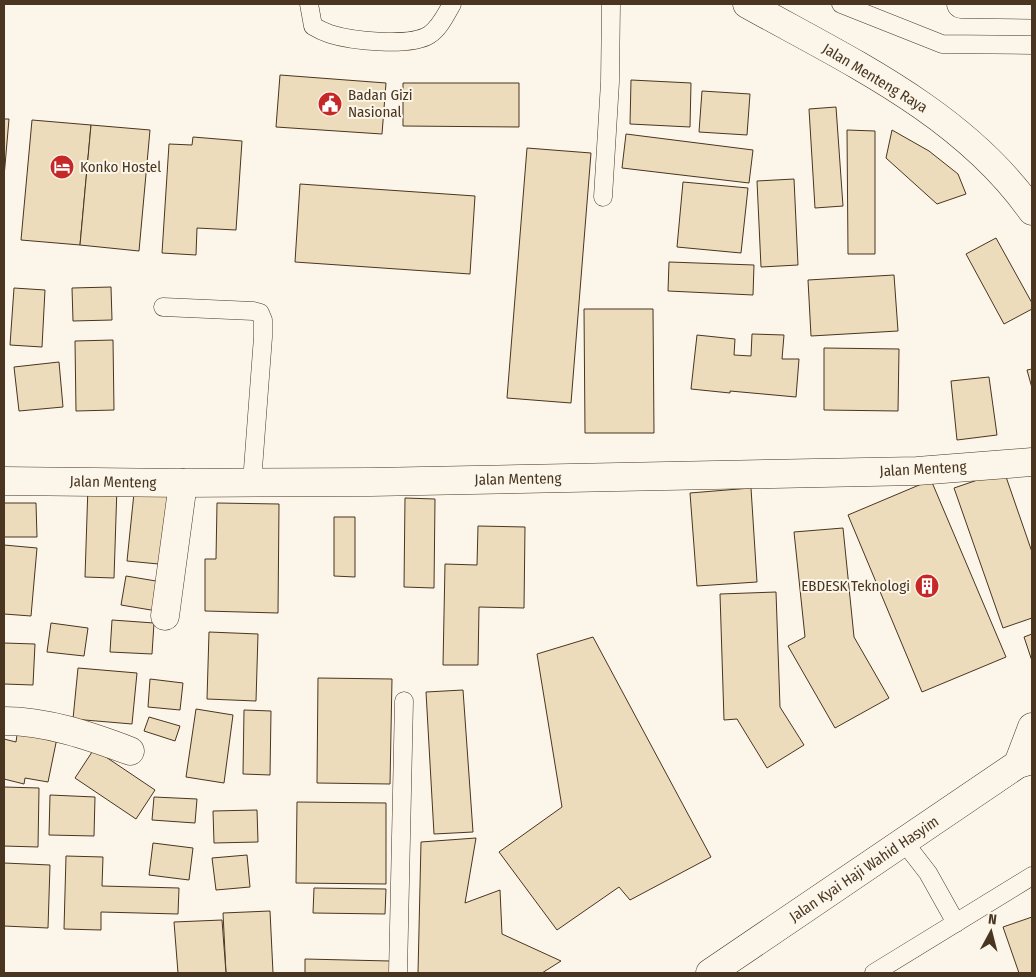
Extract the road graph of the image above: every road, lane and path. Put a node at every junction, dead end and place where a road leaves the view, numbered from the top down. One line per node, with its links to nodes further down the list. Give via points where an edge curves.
1 (309, 4): 2 (lane, via 312,26 329,34 368,41 401,42 430,35)
2 (452, 4)
3 (611, 4): 9 (lane, via 610,82)
4 (747, 4): 10 (street, Jalan Menteng Raya, via 894,86 946,123 984,156 1018,191)
5 (841, 4): 8 (lane, via 942,44)
6 (971, 4): 7 (street)
7 (1032, 5)
8 (1032, 45)
9 (602, 198)
10 (1032, 211)
11 (163, 307): 14 (lane, via 260,313 263,328)
12 (1032, 462): 14 (street, Jalan Menteng, via 907,471)
13 (4, 481): 15 (street, Jalan Menteng)
14 (252, 482): 15 (street, Jalan Menteng)
15 (183, 483): 16 (street)
16 (165, 616)
17 (404, 701): 25 (lane)
18 (4, 721): 20 (street, via 80,733)
19 (1032, 727): 21 (street, Jalan Kyai Haji Wahid Hasyim)
20 (130, 751)
21 (1025, 762): 22 (street, Jalan Kyai Haji Wahid Hasyim)
22 (904, 842): 24 (lane, via 928,873); 26 (street, Jalan Kyai Haji Wahid Hasyim)
23 (1032, 876): 24 (lane)
24 (956, 923): 27 (lane)
25 (398, 973)
26 (710, 973)
27 (874, 973)

